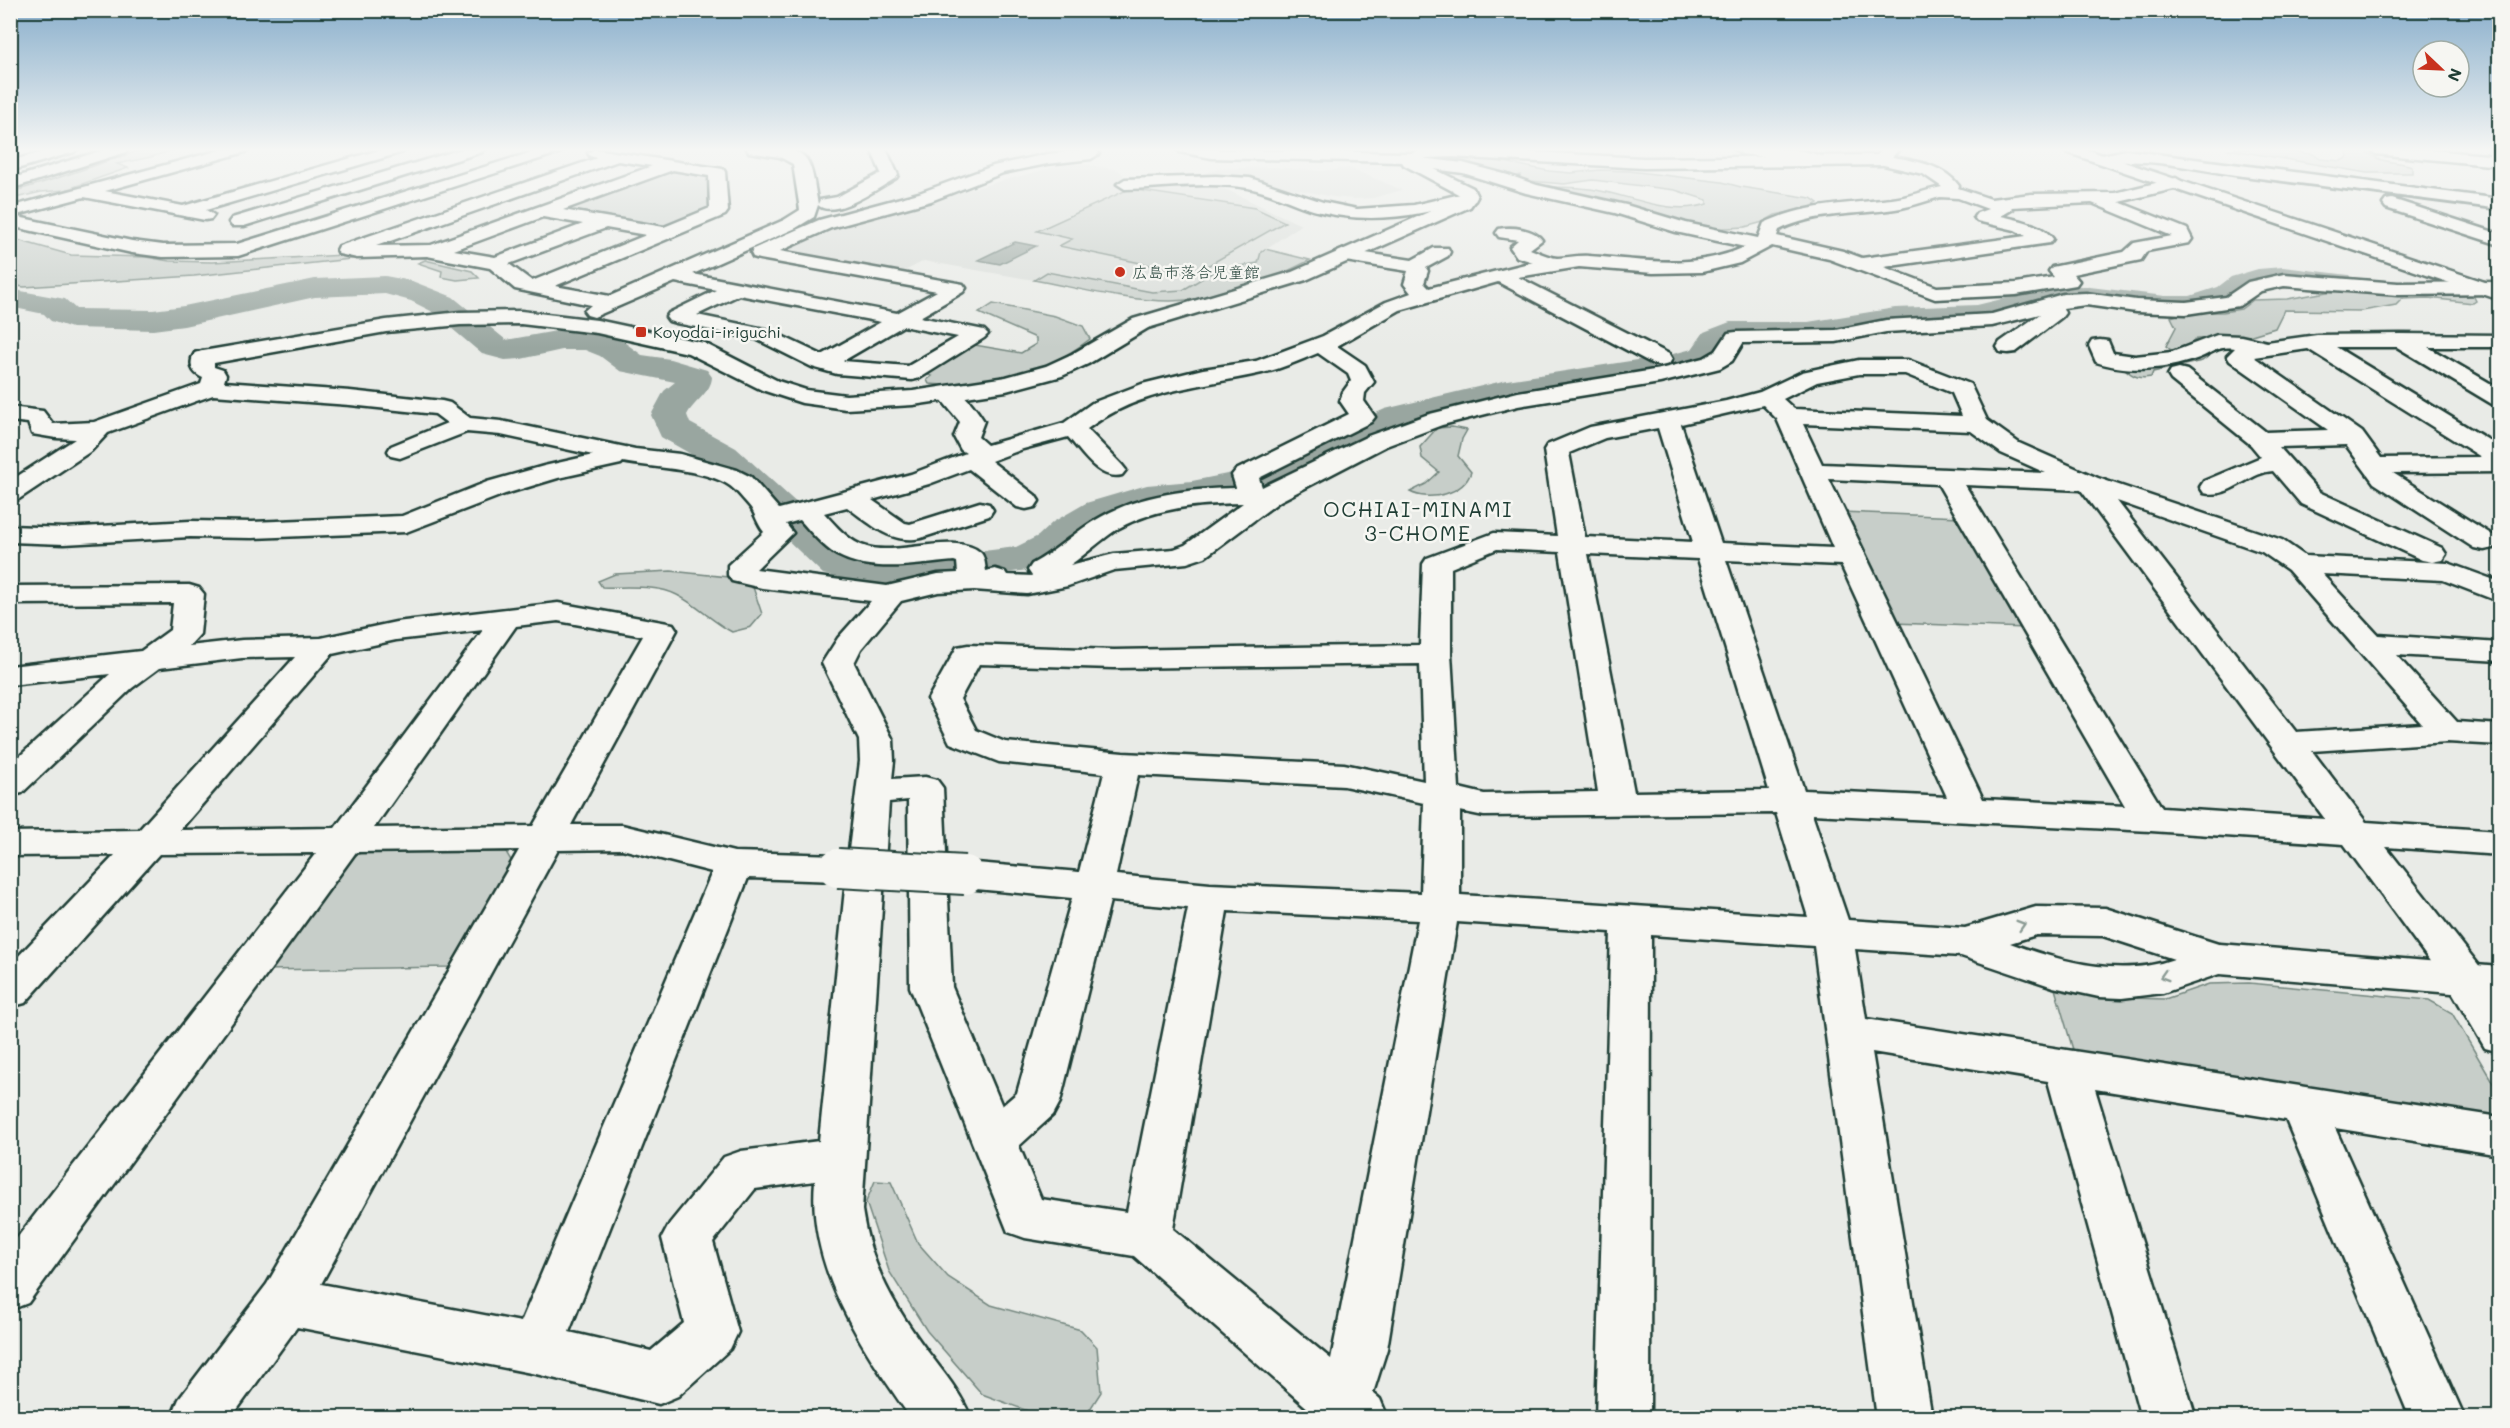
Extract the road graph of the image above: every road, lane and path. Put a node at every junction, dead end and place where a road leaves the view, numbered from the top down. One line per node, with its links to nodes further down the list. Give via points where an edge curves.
1 (207, 216): 19 (main road)
2 (259, 216): 19 (main road)
3 (348, 216): 21 (main road)
4 (445, 216): 27 (main road, via 346,250)
5 (532, 216): 27 (main road)
6 (565, 216): 20 (main road)
7 (710, 216): 22 (main road)
8 (804, 216): 26 (main road)
9 (850, 216): 42 (main road, via 760,253 956,288)
10 (1437, 216): 29 (main road)
11 (1642, 216): 25 (main road, via 1682,228)
12 (1801, 216): 25 (main road, via 1770,227)
13 (1987, 216): 32 (main road, via 1983,217 2021,226 2044,239)
14 (2139, 216): 40 (main road, via 2181,233 2183,239 2141,248 2133,252 2134,256 2059,271 2069,281)
15 (2268, 216): 39 (main road)
16 (2278, 216): 39 (main road)
17 (2426, 216): 24 (main road)
18 (10, 221): 21 (main road, via 163,250 238,250)
19 (238, 222): 21 (main road)
20 (604, 222): 22 (main road); 30 (main road)
21 (295, 233)
22 (667, 233): 26 (main road); 36 (main road)
23 (1505, 233): 31 (main road, via 1533,240 1519,247 1524,253)
24 (2499, 240)
25 (1765, 242): 31 (main road, via 1741,257 1689,269 1584,261); 32 (main road, via 1807,247)
26 (740, 246): 34 (main road)
27 (433, 251): 30 (main road)
28 (1442, 252): 33 (main road)
29 (1346, 256): 33 (main road); 55 (main road, via 1286,281 1151,319 1055,370 1029,379)
30 (496, 263): 36 (main road, via 522,285)
31 (1555, 264): 35 (main road)
32 (1862, 264): 40 (main road, via 1935,293)
33 (1415, 266): 38 (main road, via 1418,271 1414,284)
34 (673, 276): 37 (main road); 41 (main road)
35 (1502, 277): 38 (main road); 51 (main road)
36 (535, 288): 41 (main road)
37 (737, 288): 42 (main road); 52 (main road, via 676,317 762,334)
38 (1425, 296): 47 (main road, via 1393,306 1348,334)
39 (2496, 297): 40 (main road, via 2284,279 2255,286 2232,302 2186,308)
40 (2037, 298): 49 (main road, via 2055,313); 79 (main road, via 1992,320 1886,326 1836,336 1736,338 1724,356 1712,363 1660,376 1518,399 1434,420)
41 (614, 303): 43 (main road)
42 (902, 319): 52 (main road); 52 (main road, via 977,334 912,373)
43 (569, 322): 54 (main road, via 472,318 410,323 203,358 203,370 215,375); 55 (main road, via 696,348 774,387 805,396 872,401)
44 (2400, 340): 45 (main road); 46 (main road); 56 (main road)
45 (2499, 341)
46 (2312, 342): 50 (main road); 69 (main road)
47 (1321, 345): 63 (main road, via 1260,367 1150,389 1100,408); 79 (main road, via 1356,370 1363,382 1352,401 1363,417 1245,475)
48 (2100, 346): 50 (main road, via 2104,357 2134,363 2194,352 2217,341 2250,343)
49 (2007, 347)
50 (2265, 349): 64 (main road, via 2238,356)
51 (1661, 358)
52 (823, 363)
53 (2179, 375): 65 (main road)
54 (211, 388): 61 (main road, via 442,408); 62 (main road)
55 (948, 393): 68 (main road, via 972,421 966,437)
56 (2499, 399)
57 (1778, 406): 59 (main road, via 1728,408); 60 (main road); 60 (main road, via 1810,377 1859,367 1908,367 1962,389); 74 (main road)
58 (10, 414): 62 (main road, via 35,416 41,429 55,432)
59 (1667, 419): 87 (main road, via 1599,432 1556,450); 88 (main road)
60 (1977, 424): 77 (main road, via 2010,448)
61 (464, 425): 66 (main road); 67 (main road, via 501,428)
62 (99, 428): 76 (main road, via 82,446)
63 (1073, 428): 68 (main road); 73 (main road)
64 (2353, 437): 65 (main road); 72 (main road)
65 (2260, 441): 70 (main road)
66 (400, 451)
67 (635, 457): 84 (main road, via 680,462 728,475 742,483 765,508); 85 (main road, via 554,471 453,503 406,524 63,536)
68 (979, 458): 81 (main road); 82 (main road)
69 (2499, 459)
70 (2279, 463): 78 (main road, via 2263,464); 89 (main road, via 2310,498)
71 (2499, 464): 72 (main road)
72 (2374, 466): 86 (main road, via 2383,478)
73 (1113, 470)
74 (1814, 471): 75 (main road); 90 (main road)
75 (1947, 477): 77 (main road); 113 (main road)
76 (21, 479): 80 (main road)
77 (2089, 483): 91 (main road, via 2272,546); 105 (main road)
78 (2213, 487)
79 (1255, 489): 92 (main road, via 1144,508 1111,522 1063,559 1034,574); 92 (main road, via 1234,520 1196,551 1177,557 1114,562 1058,580 1027,585)
80 (10, 493)
81 (852, 498): 83 (main road, via 897,530 911,532); 84 (main road)
82 (1026, 501)
83 (980, 510)
84 (787, 515): 92 (main road, via 860,555 877,558 958,552); 95 (main road, via 779,533 742,565 742,575)
85 (10, 534)
86 (2484, 542)
87 (1573, 544): 88 (main road); 100 (main road, via 1494,541 1437,564); 111 (main road)
88 (1712, 551): 90 (main road); 110 (main road)
89 (2432, 554)
90 (1851, 557): 112 (main road)
91 (2298, 564): 93 (main road, via 2448,572); 97 (main road)
92 (972, 570): 95 (main road)
93 (2499, 593)
94 (10, 595): 101 (main road, via 189,594 185,634)
95 (890, 595): 108 (main road, via 879,613 845,646 838,663 876,740)
96 (506, 619): 98 (main road, via 396,631); 115 (main road, via 558,612 662,630); 116 (main road)
97 (2371, 644): 99 (main road); 103 (main road)
98 (321, 646): 101 (main road, via 242,649); 117 (main road)
99 (2499, 652)
100 (1436, 654): 106 (main road, via 1114,659 968,654 944,699 962,736 999,752); 109 (main road)
101 (150, 661): 102 (main road); 107 (main road, via 121,681)
102 (10, 676)
103 (2447, 732): 104 (main road); 105 (main road)
104 (2499, 735)
105 (2286, 743): 114 (main road)
106 (1123, 764): 109 (main road, via 1344,775); 121 (main road)
107 (10, 785)
108 (872, 792): 135 (main road, via 925,788 931,987); 136 (main road)
109 (1442, 796): 111 (main road, via 1484,805); 123 (main road)
110 (1789, 801): 111 (main road); 112 (main road); 125 (main road)
111 (1618, 803)
112 (1970, 809): 113 (main road)
113 (2151, 819): 114 (main road)
114 (2355, 832): 118 (main road); 128 (main road)
115 (543, 838): 116 (main road); 120 (main road, via 621,837); 139 (main road)
116 (346, 840): 117 (main road); 138 (main road)
117 (148, 843): 119 (main road); 129 (main road)
118 (2499, 843)
119 (10, 844)
120 (734, 865): 121 (main road, bridge, via 965,875); 140 (main road)
121 (1094, 887): 122 (main road); 135 (main road, via 1037,1102)
122 (1210, 897): 123 (main road); 137 (main road)
123 (1440, 907): 124 (main road); 141 (main road)
124 (1631, 921): 125 (main road); 144 (main road)
125 (1832, 932): 126 (main road); 130 (main road)
126 (1965, 942): 127 (main road, one-way to 127, via 2036,921 2105,922); 127 (main road, one-way to 126, via 2145,982 2098,981 2047,972)
127 (2220, 959): 128 (main road)
128 (2483, 980): 131 (main road)
129 (10, 992)
130 (1847, 1032): 132 (main road); 145 (main road)
131 (2499, 1036)
132 (2066, 1067): 133 (main road); 146 (main road)
133 (2302, 1104): 134 (main road); 147 (main road)
134 (2499, 1136)
135 (995, 1140): 137 (main road, via 1024,1217)
136 (841, 1158): 140 (main road, via 741,1171 687,1238 712,1332 659,1378); 143 (main road, via 838,1216 851,1269 876,1324)
137 (1147, 1237): 141 (main road)
138 (10, 1287)
139 (285, 1301): 140 (main road); 142 (main road)
140 (536, 1349)
141 (1352, 1409)
142 (198, 1418)
143 (944, 1418)
144 (1623, 1418)
145 (1905, 1418)
146 (2169, 1418)
147 (2438, 1418)

